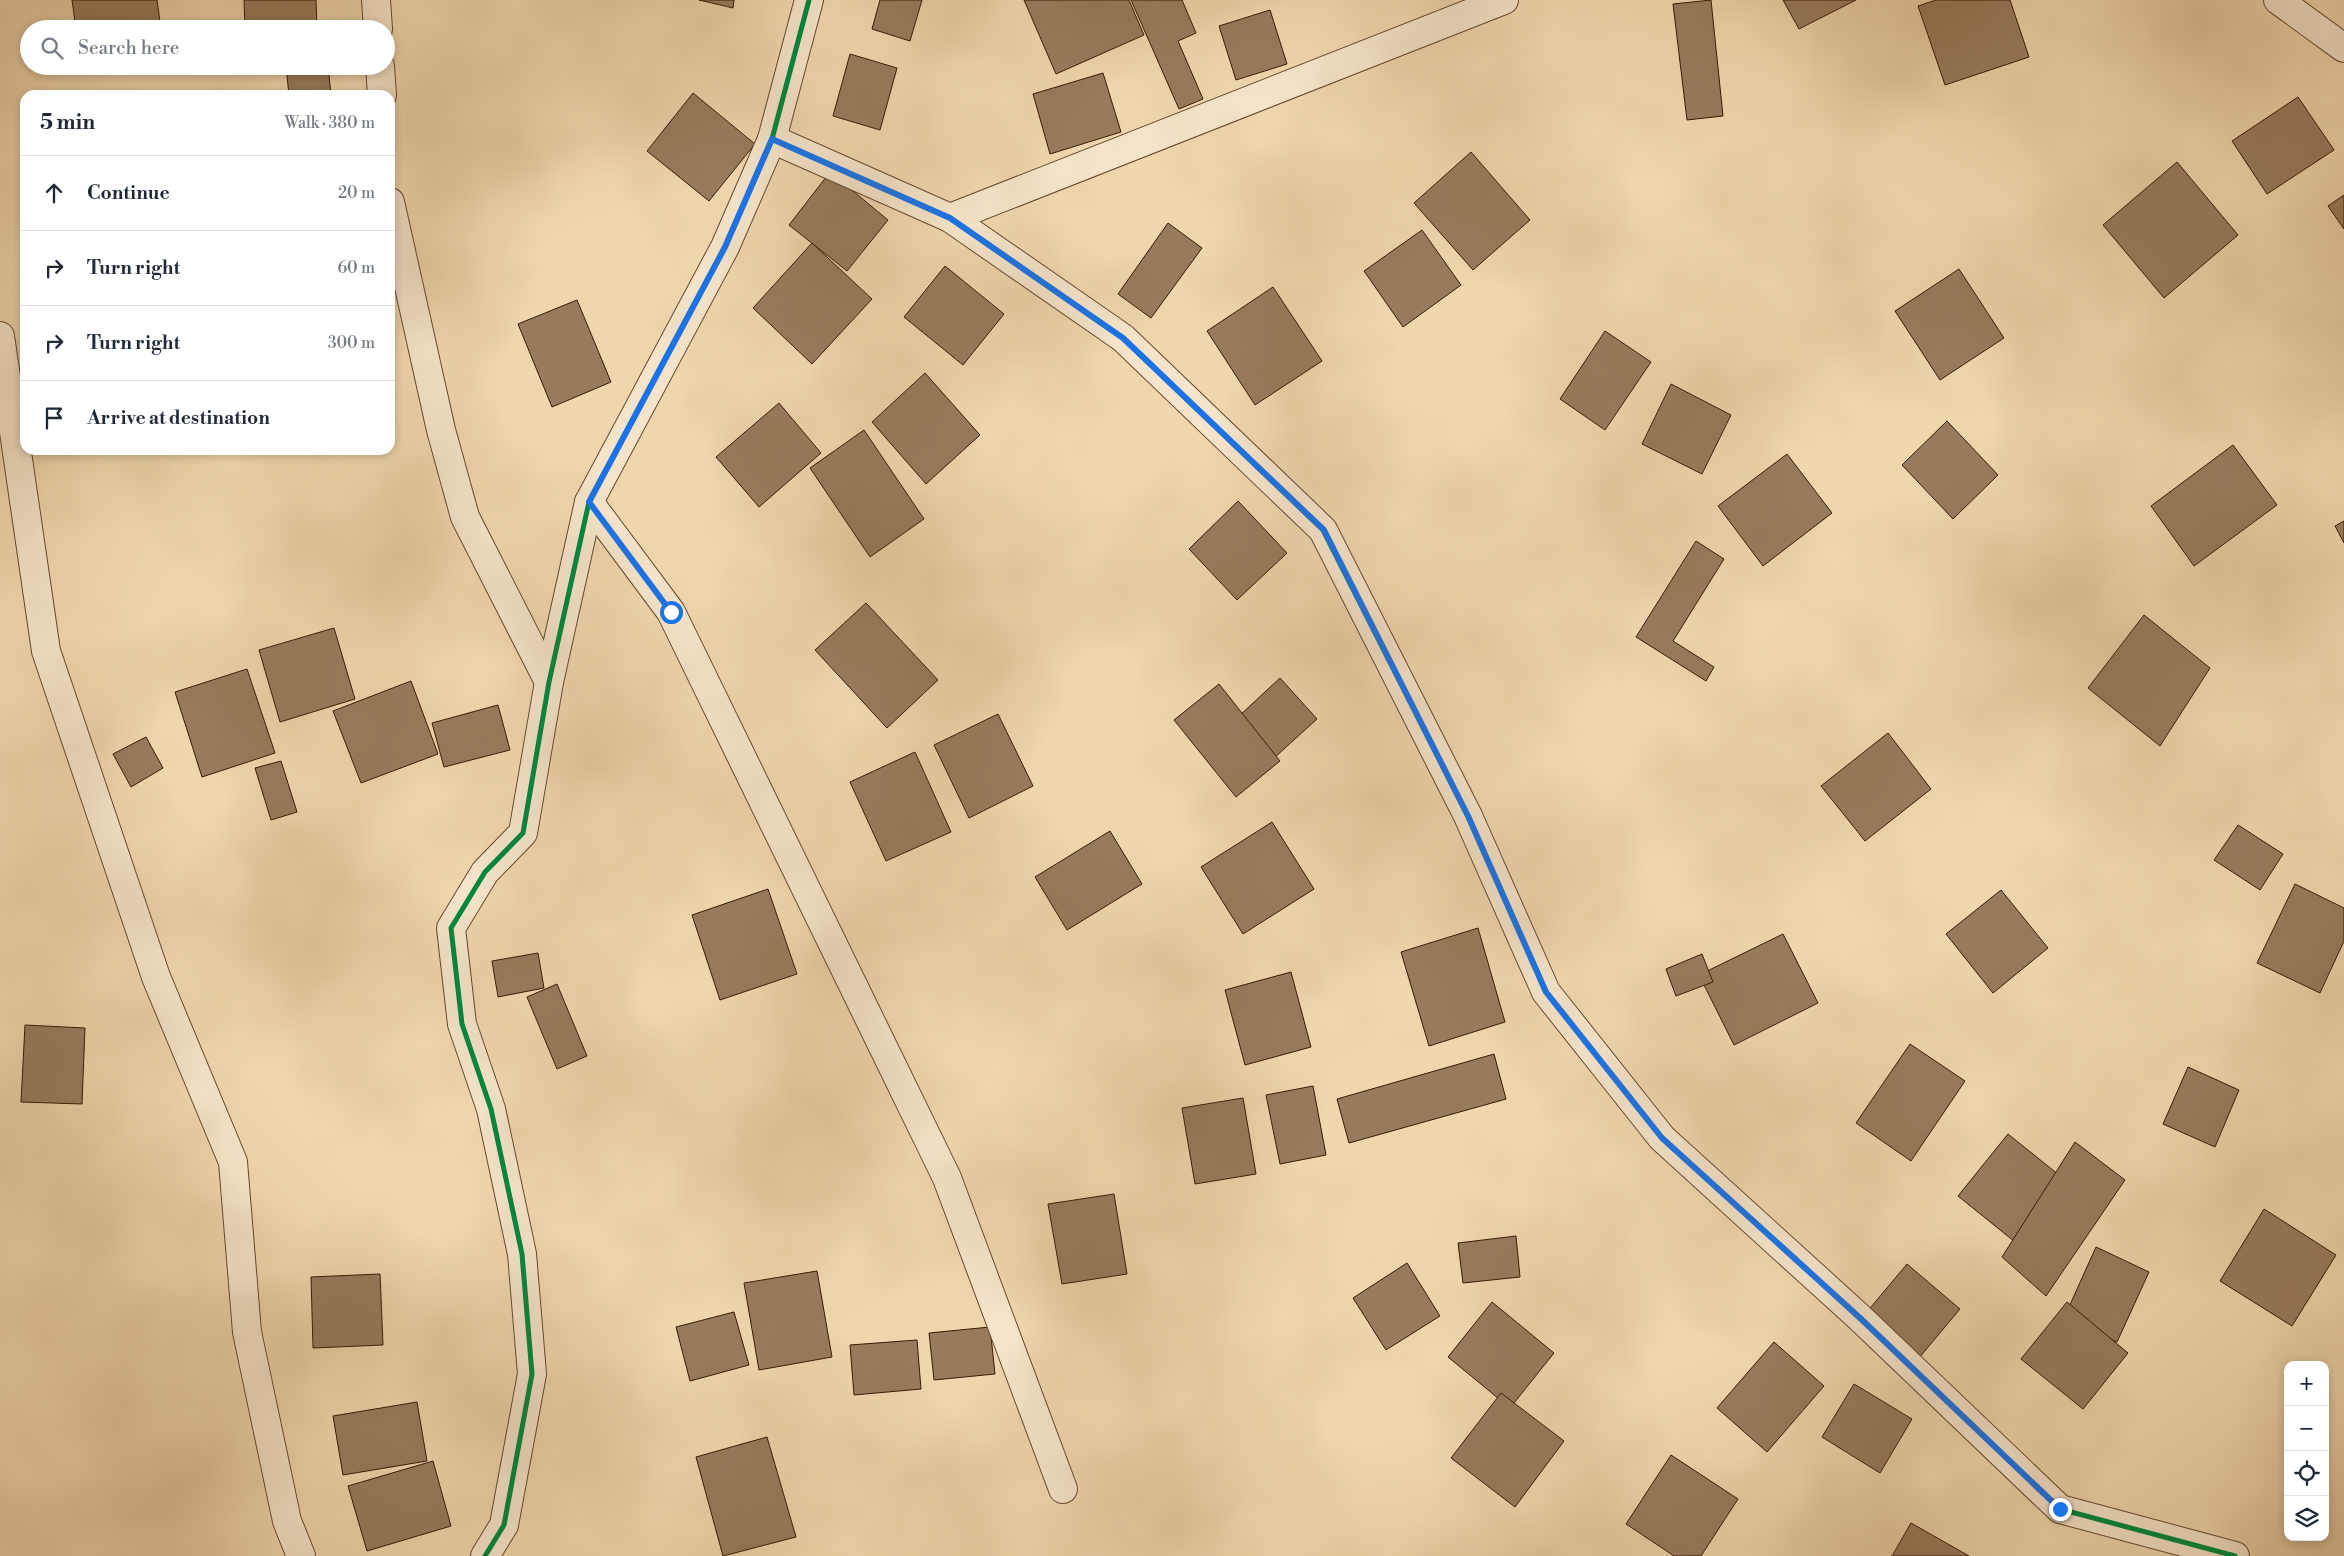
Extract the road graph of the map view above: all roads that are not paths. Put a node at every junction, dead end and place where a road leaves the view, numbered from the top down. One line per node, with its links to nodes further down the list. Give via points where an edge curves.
1 (376, 0): 5 (street)
2 (809, 0): 9 (street)
3 (1504, 0): 10 (street)
4 (2278, 0): 6 (street)
5 (377, 20)
6 (2344, 48)
7 (381, 75): 8 (street)
8 (382, 90)
9 (772, 139): 10 (street); 13 (street, via 725,247)
10 (950, 218): 18 (street, via 1123,338 1324,530 1468,816 1546,992 1662,1138 1859,1317 2060,1509)
11 (395, 224): 14 (street, via 441,430 465,517)
12 (0, 336): 16 (street, via 46,651 156,977 233,1162 247,1332 287,1521)
13 (589, 502): 14 (street); 15 (street, via 671,612 943,1170)
14 (549, 682): 17 (street, via 523,833 485,872 451,928 462,1024 491,1109 522,1254 532,1374 504,1525)
15 (1063, 1489)
16 (301, 1556)
17 (485, 1556)
18 (2235, 1556)

